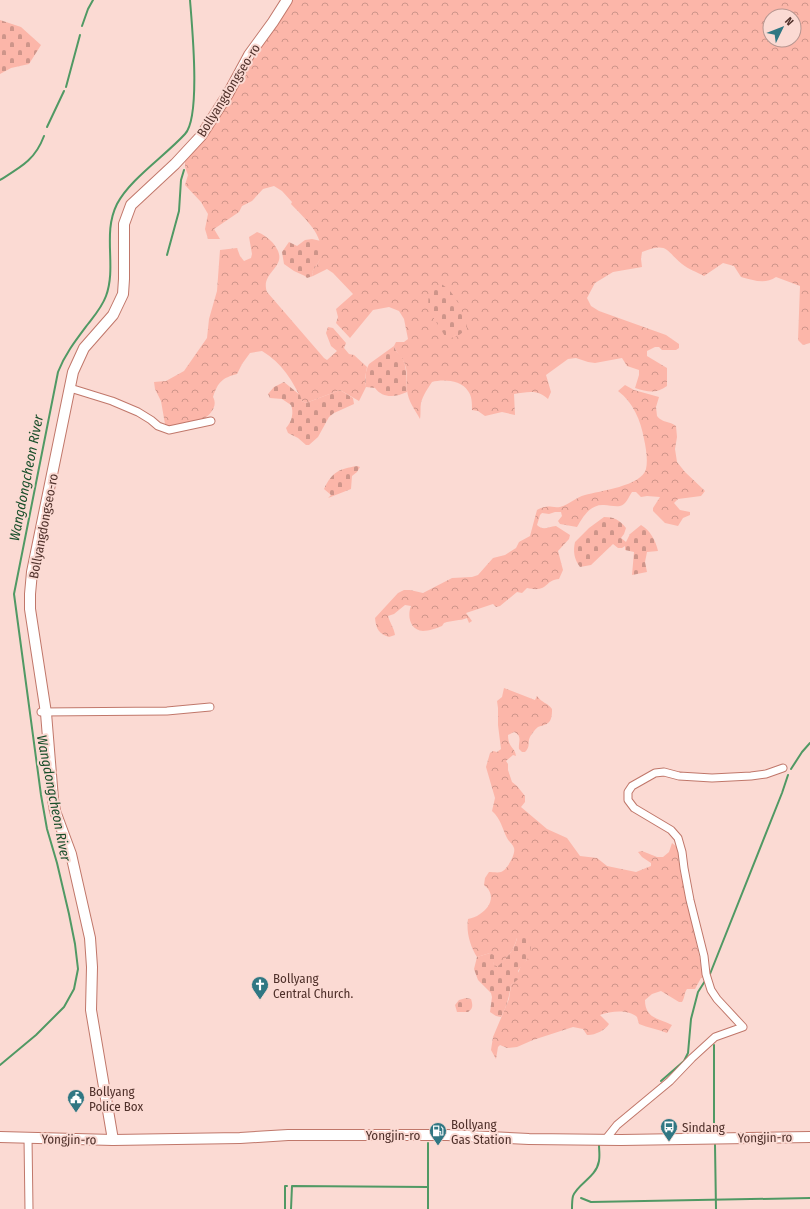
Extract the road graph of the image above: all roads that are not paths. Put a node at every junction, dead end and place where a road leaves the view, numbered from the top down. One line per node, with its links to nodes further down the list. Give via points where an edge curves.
1 (287, 0): 2 (street, Bollyangdongseo-ro, via 249,55 201,136 131,205 124,224 123,294 113,315 84,348 73,372)
2 (70, 388): 3 (street, via 138,412 158,426 169,430); 5 (street, Bollyangdongseo-ro, via 35,555 30,594)
3 (211, 421)
4 (210, 707): 5 (street, via 167,711)
5 (43, 712): 10 (street, Bollyangdongseo-ro, via 55,811 71,854 90,938 91,1010)
6 (783, 768): 11 (street, via 766,774 712,778 655,773 632,786 628,792 628,800 634,808 671,830 678,838 711,990 743,1027 715,1037 670,1081 617,1126)
7 (0, 1137): 9 (street, Yongjin-ro)
8 (810, 1137): 11 (street, Yongjin-ro)
9 (28, 1138): 10 (street, Yongjin-ro); 12 (street)
10 (113, 1140): 11 (street, Yongjin-ro, via 328,1135 447,1135)
11 (605, 1140)
12 (29, 1209)

